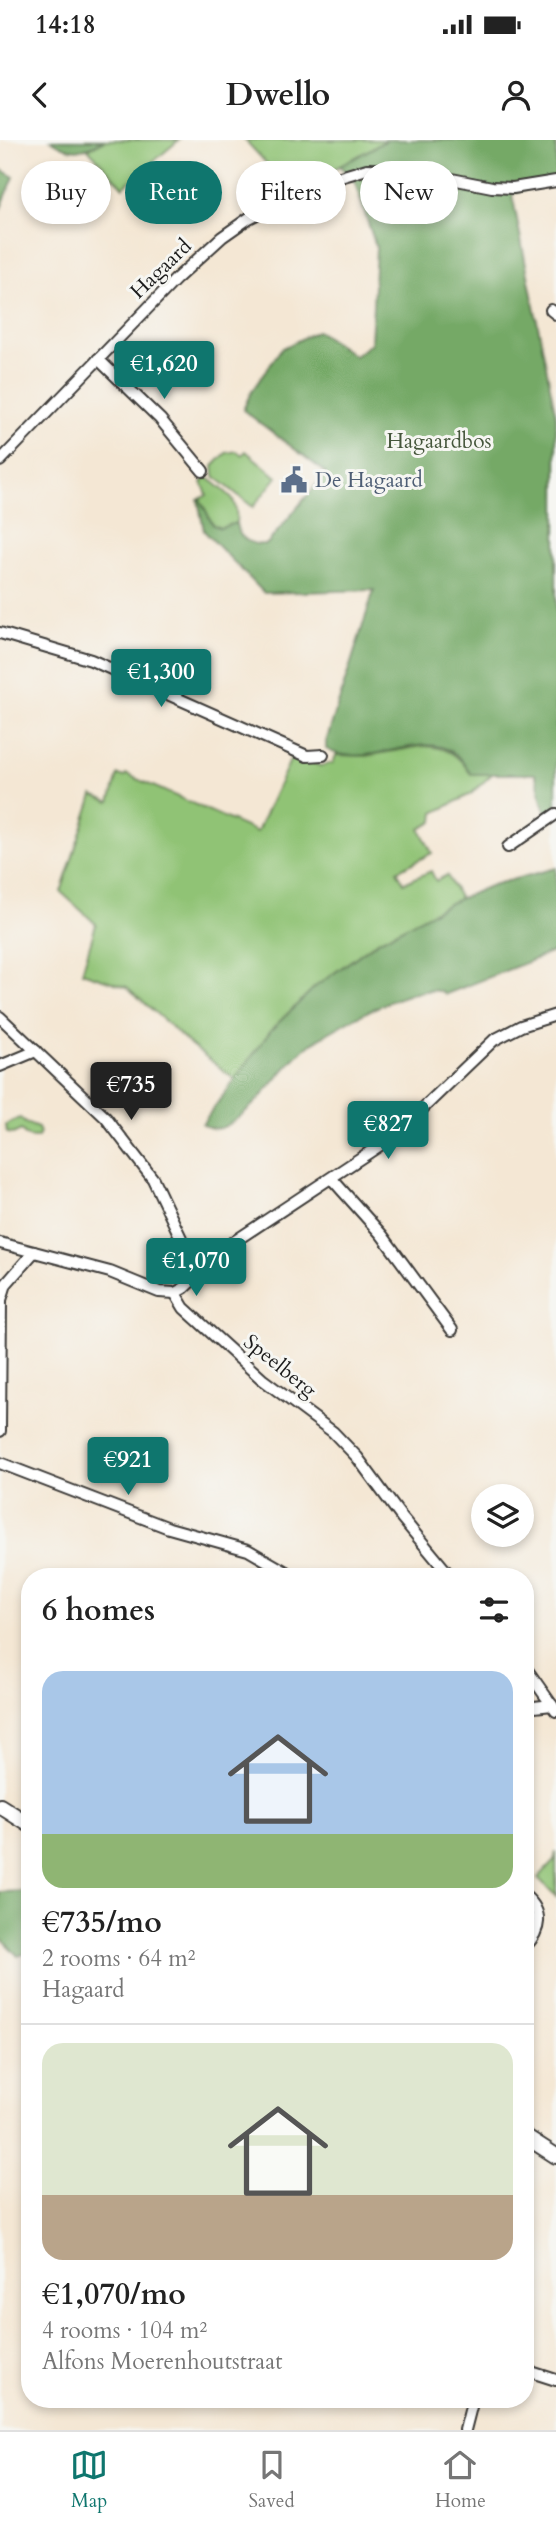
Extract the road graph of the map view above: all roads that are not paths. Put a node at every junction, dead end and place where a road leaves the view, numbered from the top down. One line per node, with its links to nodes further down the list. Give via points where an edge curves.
1 (556, 181): 2 (street, Hagaard, via 492,187 406,170 367,169 317,184 222,237)
2 (98, 359): 3 (street, Hagaard); 4 (street, via 160,419)
3 (0, 461)
4 (203, 471)
5 (0, 633): 6 (street, via 91,660 307,756)
6 (323, 755)
7 (556, 814): 8 (street)
8 (508, 847)
9 (556, 1015): 13 (street, via 494,1040 394,1136)
10 (0, 1017): 11 (street)
11 (36, 1051): 12 (street); 16 (street, via 106,1118 139,1159)
12 (0, 1066)
13 (332, 1179): 16 (street, via 229,1245); 18 (street, via 382,1235)
14 (0, 1243): 15 (street)
15 (34, 1252): 17 (street, via 110,1272 159,1292); 19 (street, via 5,1284 1,1300)
16 (198, 1274): 17 (street)
17 (175, 1293): 22 (street, Speelberg, via 184,1308 262,1379 333,1432)
18 (452, 1331)
19 (0, 1431)
20 (0, 1463): 21 (street, via 97,1503 241,1548)
21 (278, 1568)
22 (444, 1568)
23 (534, 1680): 25 (street)
24 (534, 1708): 25 (street)
25 (554, 1708)
26 (0, 1807): 27 (main road)
27 (21, 1820)
28 (534, 1906): 29 (street, via 539,1918)
29 (534, 1938)
30 (534, 2142): 31 (main road)
31 (556, 2156)
32 (534, 2373): 33 (street)
33 (556, 2380)
34 (471, 2408): 35 (street)
35 (465, 2430)

